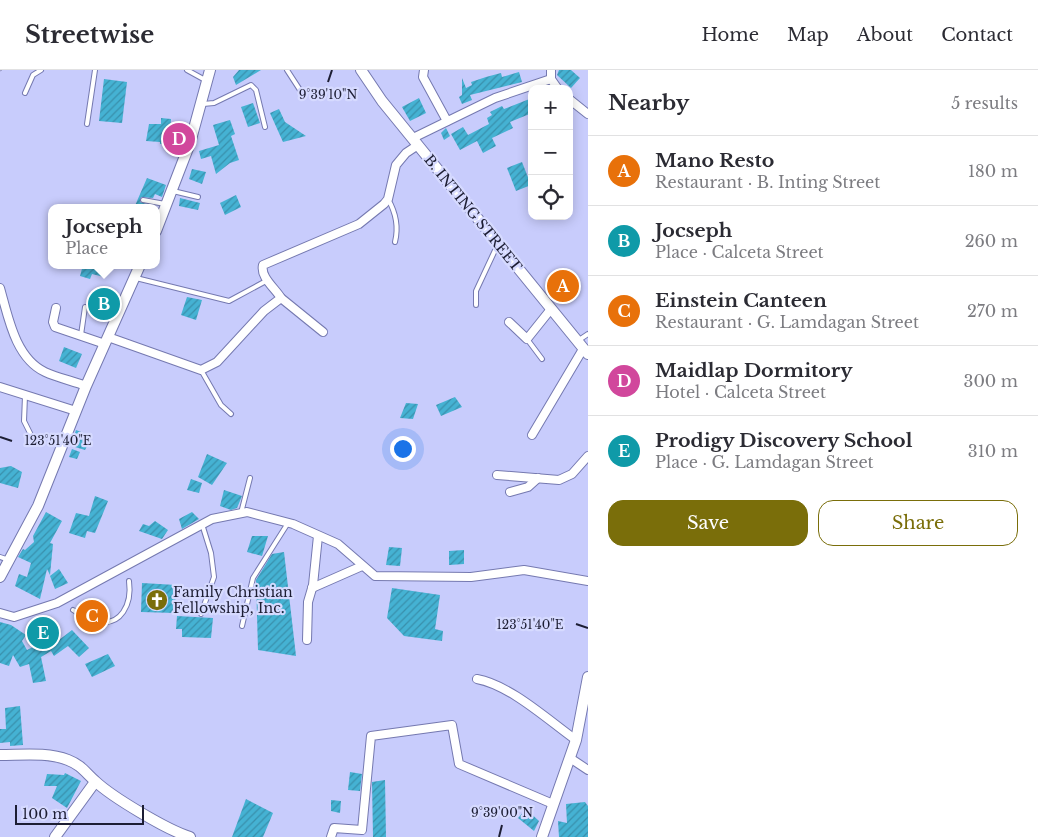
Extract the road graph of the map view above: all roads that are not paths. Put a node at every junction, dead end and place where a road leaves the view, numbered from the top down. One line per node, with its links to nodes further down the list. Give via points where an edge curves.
1 (41, 70): 13 (lane, via 33,75)
2 (95, 70): 18 (lane)
3 (187, 70): 10 (lane)
4 (210, 70): 10 (street)
5 (287, 70): 12 (lane)
6 (360, 70): 20 (street, B. INTING STREET)
7 (424, 70): 17 (street, via 423,77)
8 (550, 70): 9 (street)
9 (551, 79): 11 (street); 17 (street, via 495,98)
10 (206, 81): 15 (street)
11 (555, 85)
12 (300, 90)
13 (25, 93)
14 (573, 102): 16 (street)
15 (200, 104): 19 (lane, via 214,103 251,86 256,90); 21 (street)
16 (588, 114)
17 (448, 120): 20 (street)
18 (87, 124)
19 (264, 126)
20 (416, 142): 23 (street, via 396,165); 28 (street, B. INTING STREET)
21 (173, 191): 22 (lane); 25 (street)
22 (198, 197)
23 (388, 198): 27 (lane, via 396,218 398,231); 31 (street, via 359,224 338,235 267,261 262,268)
24 (143, 200): 25 (lane)
25 (168, 205): 26 (street)
26 (160, 222)
27 (395, 242)
28 (498, 244): 34 (lane, via 476,291); 37 (street, B. INTING STREET)
29 (138, 269): 30 (street)
30 (134, 278): 31 (lane, via 228,301); 43 (street)
31 (266, 280): 33 (street)
32 (0, 288): 47 (street, via 12,329 34,365 44,372)
33 (281, 298): 39 (street); 46 (street, via 264,310 217,362)
34 (476, 305)
35 (84, 307): 41 (lane)
36 (56, 308): 41 (street, via 55,327)
37 (551, 309): 42 (street); 44 (street, B. INTING STREET)
38 (509, 322): 42 (street)
39 (323, 332)
40 (588, 334): 44 (lane)
41 (81, 335): 43 (street)
42 (527, 339): 45 (lane)
43 (107, 341): 46 (street); 47 (street)
44 (583, 348): 52 (street)
45 (542, 359)
46 (201, 370): 51 (lane, via 221,405)
47 (86, 386): 50 (street)
48 (0, 387): 49 (street)
49 (25, 396): 50 (street); 53 (lane, via 24,421)
50 (76, 411): 63 (street, via 38,506)
51 (231, 414)
52 (532, 435)
53 (32, 437)
54 (588, 456): 58 (street, via 566,478)
55 (497, 476): 56 (street)
56 (516, 477): 58 (street); 58 (street, via 509,494 528,487)
57 (250, 478): 59 (lane)
58 (538, 478)
59 (241, 513): 60 (street); 61 (street)
60 (288, 523): 62 (street); 72 (lane, via 253,578)
61 (202, 524): 70 (street, via 57,604 14,617); 71 (lane, via 214,577)
62 (318, 536): 64 (street, via 338,544); 68 (street)
63 (4, 559): 65 (street)
64 (362, 566): 67 (street, via 375,576 471,576 524,570); 68 (street)
65 (0, 576)
66 (128, 581): 69 (lane, via 127,606 116,619 93,620)
67 (588, 581)
68 (312, 588): 73 (street, via 308,602)
69 (74, 610)
70 (0, 613)
71 (201, 614)
72 (242, 626)
73 (307, 640)
74 (588, 676): 76 (street)
75 (477, 679): 76 (street, via 490,681 507,691)
76 (576, 740): 78 (street)
77 (0, 755): 80 (street, via 47,755 66,759 81,766)
78 (570, 758): 79 (street); 81 (street)
79 (588, 770)
80 (95, 782): 82 (street); 83 (street, via 142,813)
81 (553, 804): 84 (street, via 459,764 452,725 371,736 362,830 334,828); 85 (street)
82 (55, 837)
83 (190, 837)
84 (331, 837)
85 (542, 837)

